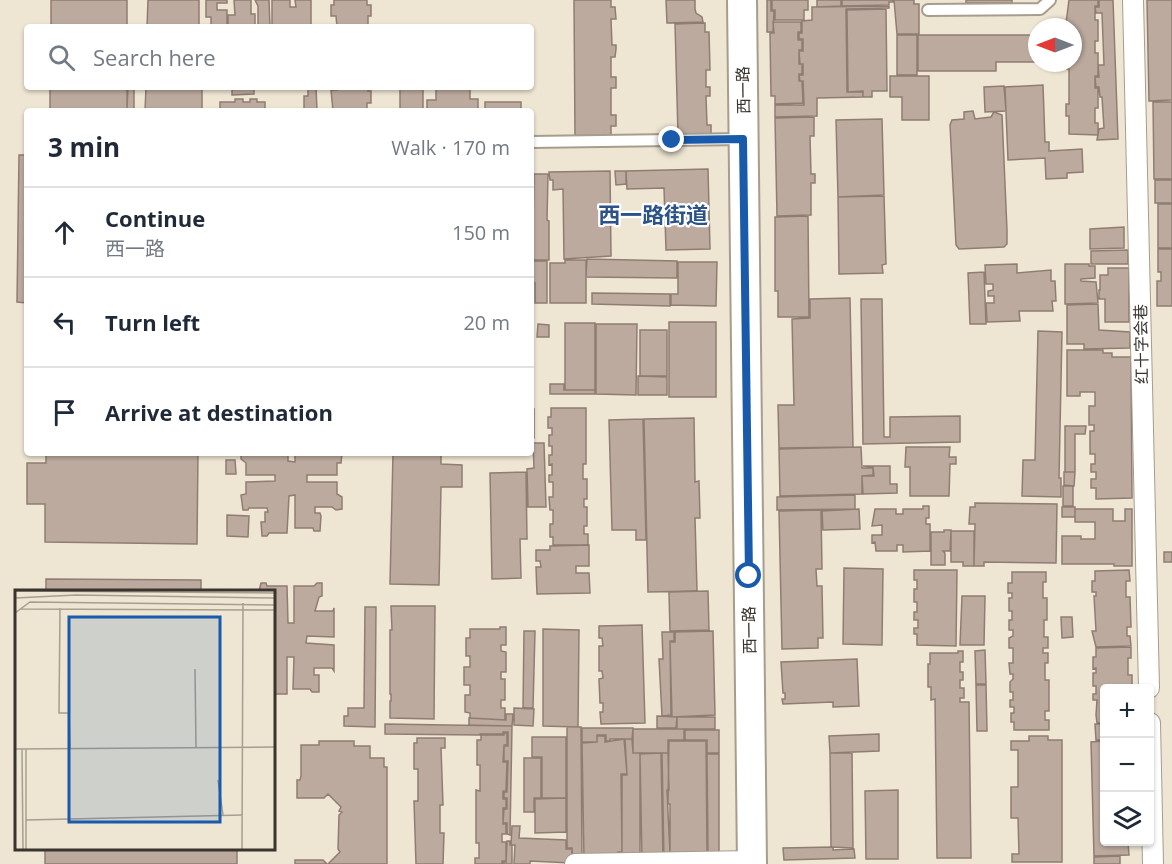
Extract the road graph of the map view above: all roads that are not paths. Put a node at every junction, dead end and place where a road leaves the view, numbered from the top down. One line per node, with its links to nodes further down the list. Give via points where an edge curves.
1 (742, 0): 5 (street, 西一路)
2 (1050, 0): 4 (lane, via 1040,9)
3 (1133, 0): 7 (street, 红十字会巷)
4 (928, 10)
5 (743, 139): 6 (lane); 9 (street, 西一路)
6 (534, 142)
7 (1149, 684)
8 (1149, 738): 11 (street)
9 (752, 862): 10 (street)
10 (575, 864)
11 (1153, 864)

